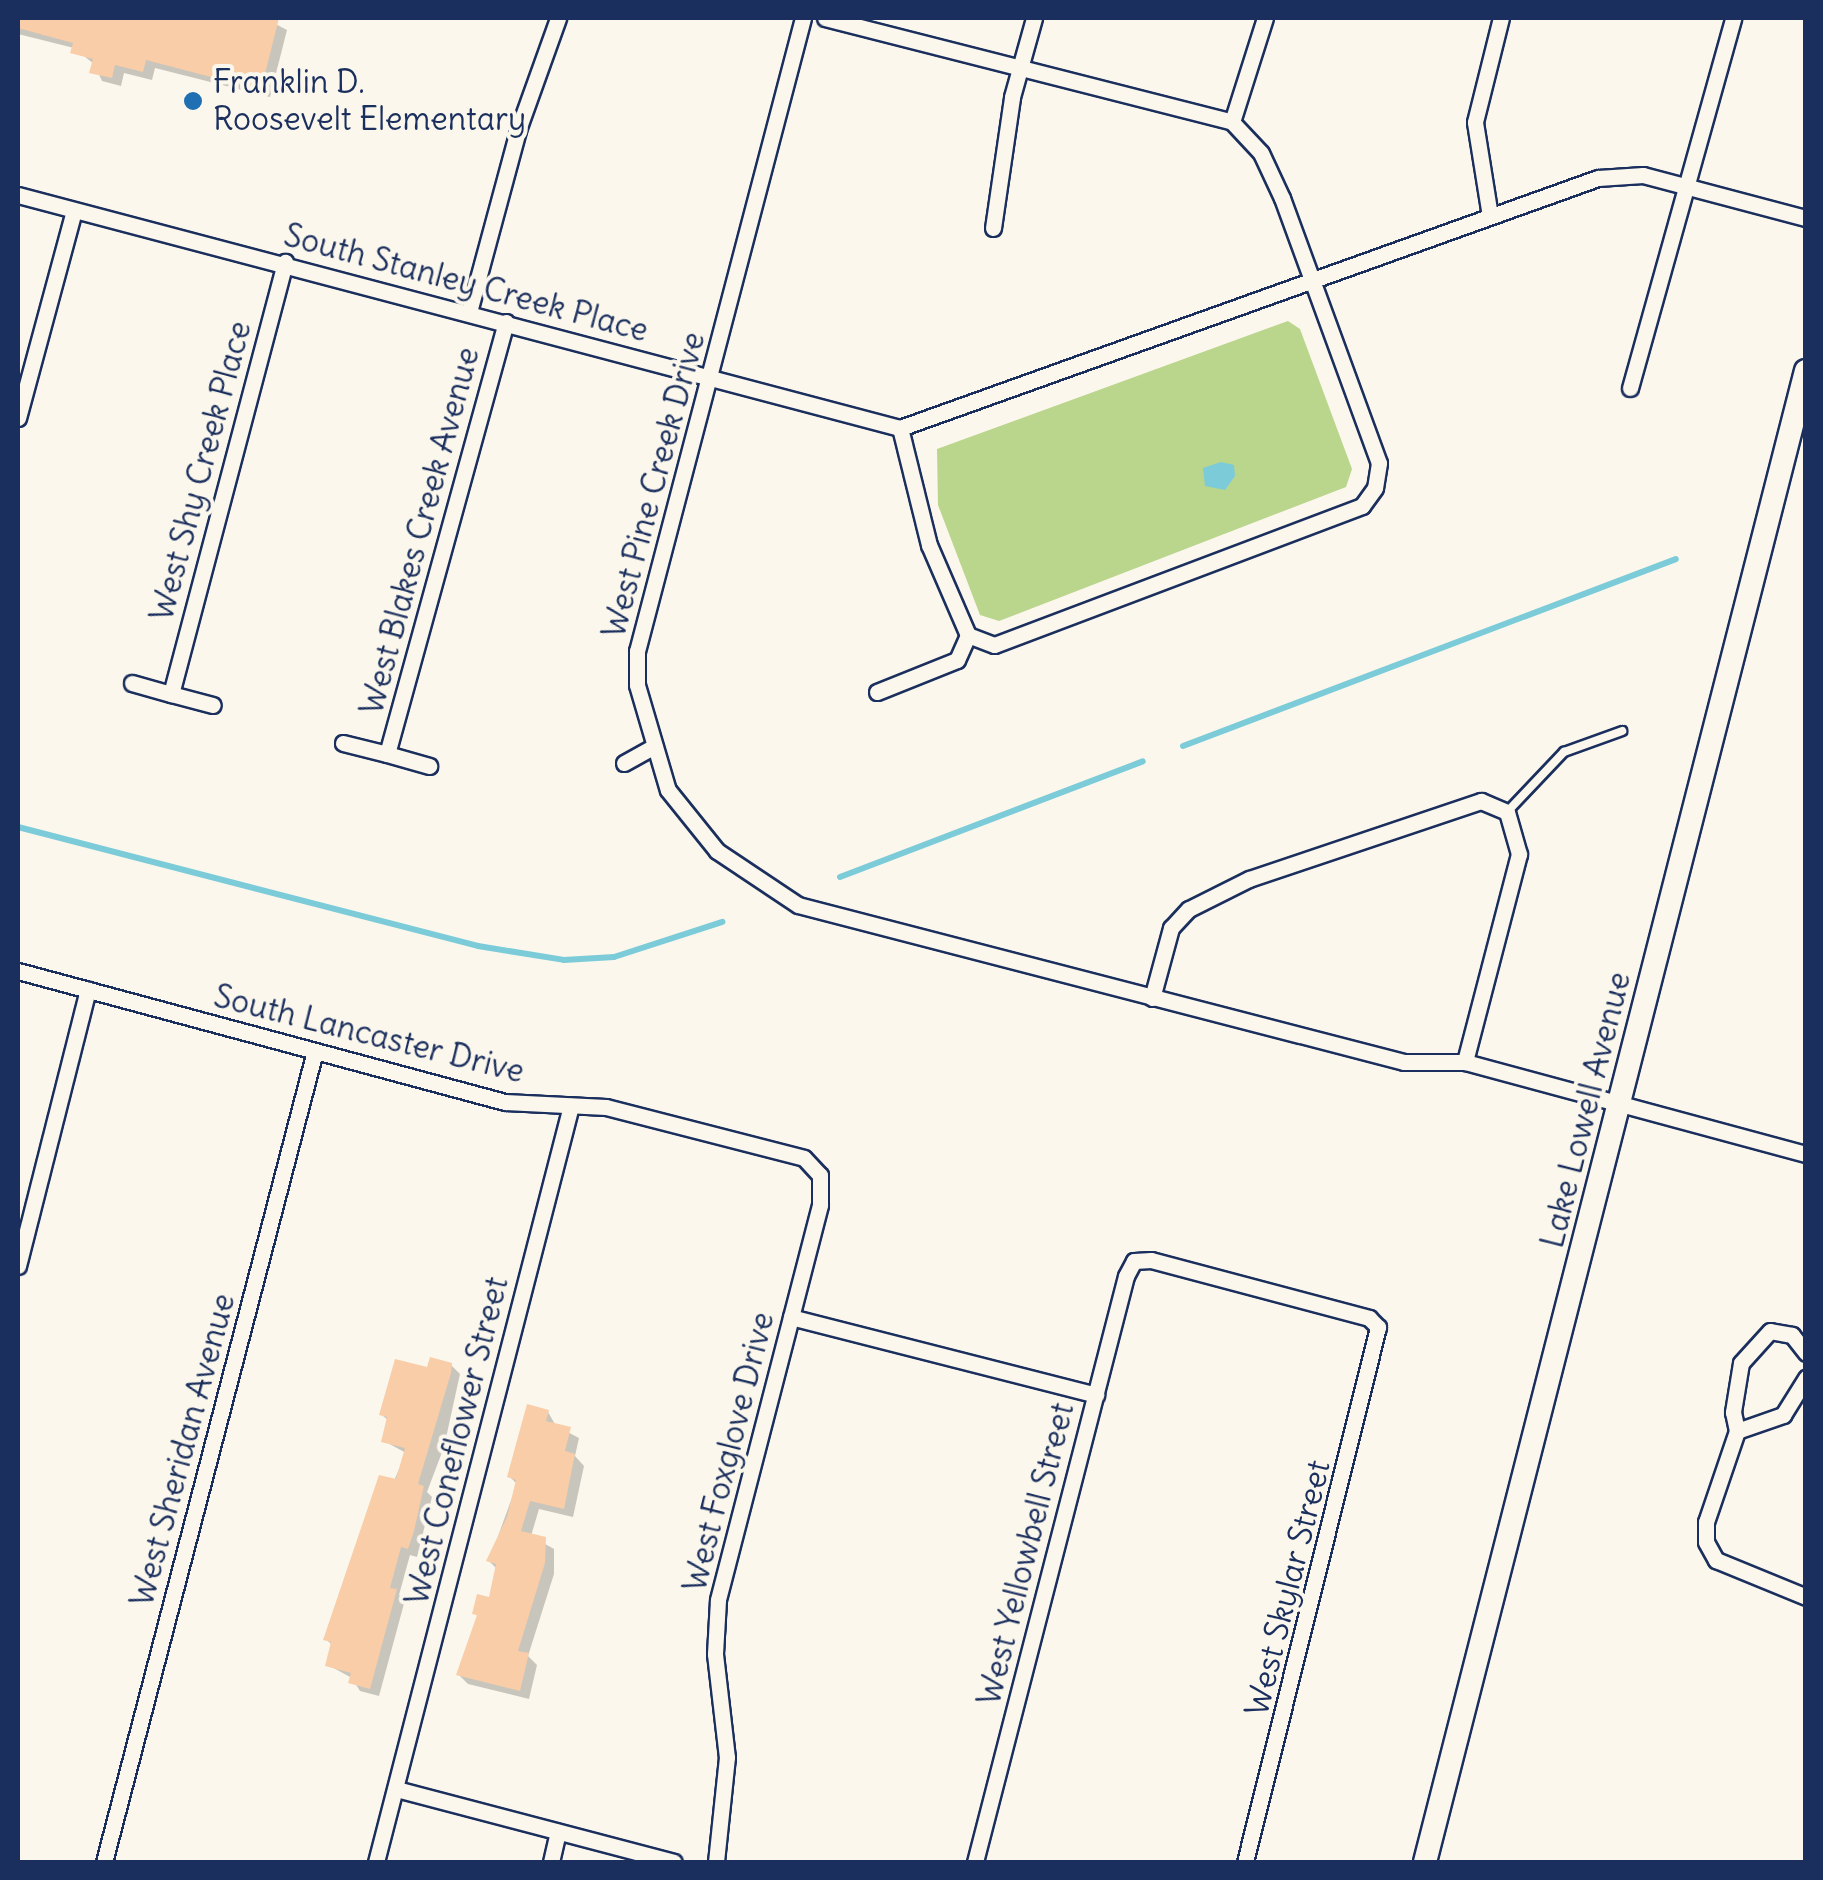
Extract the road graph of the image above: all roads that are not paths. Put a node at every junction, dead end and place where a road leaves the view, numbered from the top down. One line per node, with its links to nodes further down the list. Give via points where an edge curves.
1 (558, 18): 18 (street, via 518,130)
2 (803, 18): 21 (street, West Pine Creek Drive)
3 (825, 18): 8 (street)
4 (1034, 18): 8 (street)
5 (1265, 18): 9 (street)
6 (1501, 18): 13 (street, via 1475,122)
7 (1732, 18): 10 (street)
8 (1020, 68): 9 (street); 15 (street)
9 (1232, 122): 17 (street, via 1260,153)
10 (1687, 186): 13 (street, via 1644,175 1598,178); 14 (street); 22 (street)
11 (18, 195): 12 (street, South Stanley Creek Place)
12 (74, 210): 16 (street, South Stanley Creek Place); 23 (street)
13 (1490, 216): 17 (street)
14 (1806, 218)
15 (992, 228)
16 (285, 262): 18 (street, South Stanley Creek Place); 28 (street, West Shy Creek Place)
17 (1313, 277): 24 (street); 25 (street, via 1379,463 1375,488 1362,506 994,645)
18 (469, 312): 19 (street, South Stanley Creek Place)
19 (506, 322): 21 (street, South Stanley Creek Place); 33 (street, West Blakes Creek Avenue)
20 (1806, 372): 42 (main road, Lake Lowell Avenue)
21 (710, 378): 24 (street, South Stanley Creek Place); 32 (street, West Pine Creek Drive, via 636,651 637,684)
22 (1630, 388)
23 (18, 418)
24 (900, 428): 25 (street, via 929,545)
25 (968, 635): 27 (street, via 957,660)
26 (132, 684): 28 (street)
27 (877, 692)
28 (171, 694): 29 (street)
29 (213, 705)
30 (1622, 731): 36 (lane, via 1564,752)
31 (343, 743): 33 (street, West Blakes Creek Avenue)
32 (656, 746): 34 (street); 39 (street, West Pine Creek Drive, via 668,790 717,850 798,906)
33 (387, 754): 35 (street, West Blakes Creek Avenue)
34 (624, 763)
35 (429, 766)
36 (1507, 812): 39 (street, via 1480,801 1213,895 1171,928); 41 (street, via 1519,854)
37 (18, 971): 38 (street, South Lancaster Drive)
38 (88, 990): 40 (street, South Lancaster Drive); 46 (street)
39 (1152, 998): 41 (street, West Pine Creek Drive, via 1404,1062)
40 (315, 1051): 43 (street, South Lancaster Drive, via 505,1102); 56 (street, West Sheridan Avenue)
41 (1465, 1062): 42 (street, West Pine Creek Drive)
42 (1621, 1103): 44 (street, West Pine Creek Drive); 63 (main road, Lake Lowell Avenue)
43 (570, 1106): 45 (street, South Lancaster Drive, via 606,1107 804,1158); 54 (street, West Coneflower Street)
44 (1806, 1154)
45 (820, 1176): 47 (street, West Foxglove Drive, via 820,1205)
46 (18, 1266)
47 (792, 1317): 51 (street); 60 (street, West Foxglove Drive, via 718,1600 715,1654 727,1757)
48 (1378, 1327): 51 (street, West Yellowbell Street, via 1369,1318 1134,1261); 62 (street, West Skylar Street, via 1380,1341)
49 (1806, 1352): 52 (street, via 1792,1335 1770,1331 1751,1346 1733,1412)
50 (1806, 1378): 52 (street, via 1783,1415)
51 (1096, 1395): 61 (street, West Yellowbell Street)
52 (1738, 1431): 53 (street, via 1706,1522 1709,1553)
53 (1806, 1597)
54 (396, 1789): 55 (street); 57 (street, West Coneflower Street)
55 (558, 1832): 58 (street); 59 (street)
56 (104, 1862)
57 (376, 1862)
58 (550, 1862)
59 (674, 1862)
60 (716, 1862)
61 (975, 1862)
62 (1245, 1862)
63 (1425, 1862)

